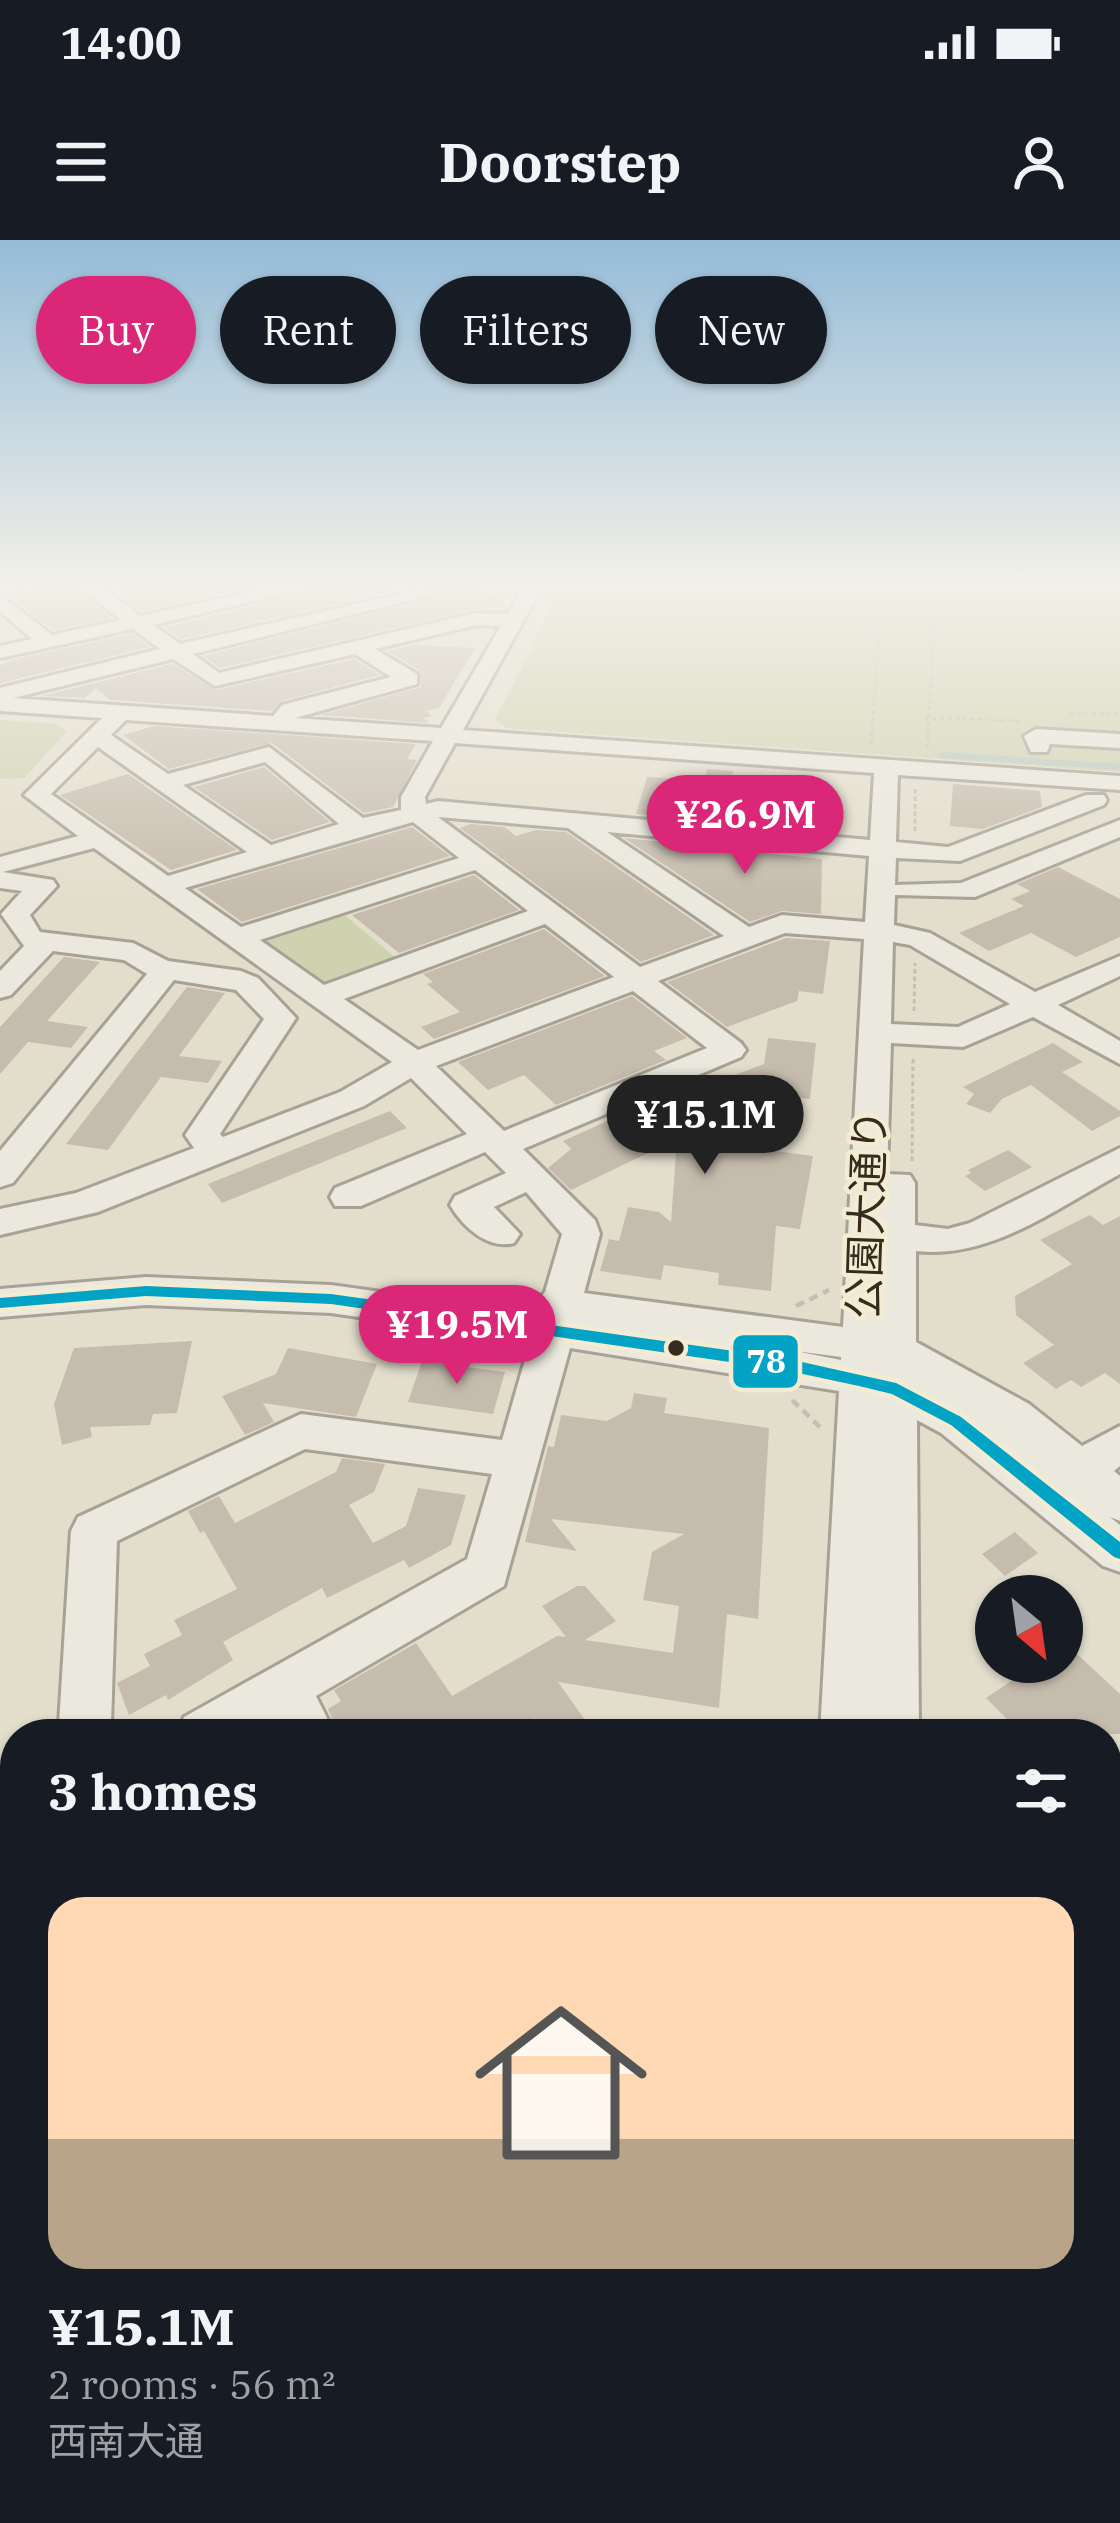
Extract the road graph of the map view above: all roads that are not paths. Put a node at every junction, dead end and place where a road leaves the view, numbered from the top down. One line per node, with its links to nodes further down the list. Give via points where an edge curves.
1 (383, 687): 5 (street, via 290,710)
2 (485, 687): 7 (street)
3 (0, 701): 4 (street)
4 (109, 724): 5 (street); 13 (street); 22 (street, via 36,795)
5 (278, 725): 7 (street)
6 (1120, 741): 8 (street, via 1036,736)
7 (460, 744): 12 (street); 17 (street, via 413,796)
8 (1035, 755): 9 (street); 11 (street); 14 (street); 16 (street)
9 (1120, 758)
10 (623, 764): 12 (street)
11 (907, 764): 12 (street); 23 (street, 公園大通り)
12 (540, 781): 15 (street); 17 (street); 18 (street); 19 (street)
13 (166, 782): 20 (street, via 269,754); 24 (street)
14 (1120, 783)
15 (448, 799)
16 (1107, 806): 23 (street, via 951,855)
17 (414, 811): 20 (street); 25 (street)
18 (606, 812)
19 (574, 821): 23 (street); 32 (street)
20 (358, 827): 24 (street)
21 (1120, 828): 29 (street, via 965,891)
22 (98, 839): 26 (street); 28 (street)
23 (891, 849): 29 (street, 公園大通り); 31 (street, 公園大通り)
24 (268, 855): 28 (street)
25 (478, 860): 30 (street); 33 (street)
26 (0, 865)
27 (0, 880): 34 (street, via 43,886 15,914 30,939)
28 (163, 886): 33 (street)
29 (905, 890): 31 (street, 公園大通り)
30 (551, 912): 38 (street); 40 (street)
31 (891, 933): 32 (street, via 782,924); 41 (street, via 943,950); 42 (street, 公園大通り)
32 (745, 937): 38 (street)
33 (237, 938): 37 (street)
34 (44, 943): 36 (street, via 133,952); 39 (street)
35 (1120, 964): 41 (street)
36 (166, 970): 37 (street); 50 (street)
37 (264, 976): 40 (street); 45 (street, via 280,1018)
38 (637, 978): 44 (street); 47 (street, via 730,1050)
39 (0, 988)
40 (320, 997): 44 (street)
41 (1036, 1005): 42 (street, via 963,1037); 43 (street)
42 (887, 1034): 55 (street, 公園大通り)
43 (1120, 1054)
44 (414, 1063): 47 (street); 48 (street, via 352,1099)
45 (246, 1069): 46 (street); 48 (street, via 202,1135)
46 (284, 1074)
47 (495, 1141): 51 (street); 52 (street)
48 (216, 1151): 53 (street, via 86,1203)
49 (1120, 1159): 55 (street, via 983,1232 949,1242)
50 (0, 1175)
51 (530, 1176): 54 (street, via 468,1205); 58 (street, via 581,1234)
52 (348, 1197)
53 (0, 1222)
54 (501, 1234)
55 (881, 1234): 59 (street, 公園大通り)
56 (0, 1276): 58 (street, via 134,1263 261,1266)
57 (0, 1303): 58 (street, via 146,1291)
58 (555, 1317): 59 (street, via 784,1364); 61 (street)
59 (878, 1366): 62 (street, via 1014,1416); 64 (street); 69 (street, 公園大通り); 70 (street, 公園大通り)
60 (1120, 1443): 62 (street)
61 (517, 1460): 65 (street, via 487,1572); 66 (street, via 302,1431 94,1531)
62 (1082, 1470): 63 (street)
63 (1120, 1502)
64 (1120, 1552)
65 (284, 1689): 67 (street); 68 (street)
66 (85, 1719)
67 (230, 1719)
68 (301, 1719)
69 (847, 1719)
70 (892, 1719)

